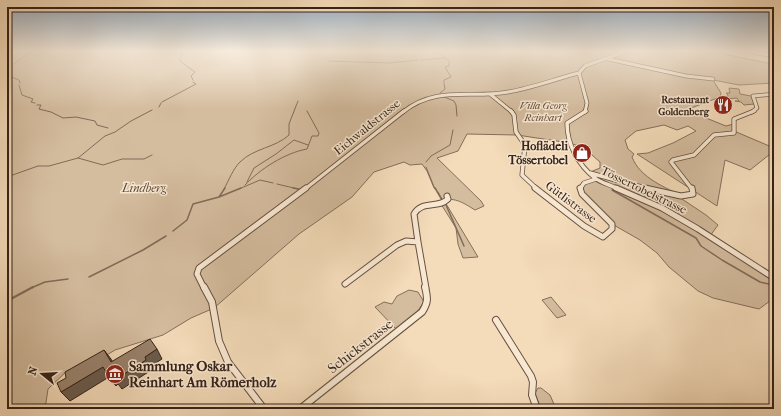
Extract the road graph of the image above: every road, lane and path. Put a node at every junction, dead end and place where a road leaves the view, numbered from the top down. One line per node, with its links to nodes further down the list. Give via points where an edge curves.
1 (582, 70): 3 (street)
2 (660, 70): 4 (street)
3 (579, 74): 5 (street, Eichwaldstrasse); 7 (street, Tössertobelstrasse, via 588,106 567,124 567,129 570,144 581,165)
4 (713, 79)
5 (489, 94): 8 (street, Gütlistrasse, via 513,112 517,135 524,143 522,175 584,226 603,236 609,233 612,224 582,194 580,188 584,182); 14 (street, Eichwaldstrasse, via 446,93 412,104 198,270 198,277 214,308 222,351 236,374)
6 (774, 94): 7 (street, via 753,96 757,108 734,119 734,133 714,134 694,155 671,162 692,188 693,194 689,196)
7 (588, 172): 8 (street, Tössertobelstrasse)
8 (596, 179): 11 (street, Tössertobelstrasse, via 662,208 698,228)
9 (447, 196): 10 (street, via 445,202 425,205 416,210 414,214)
10 (418, 242): 12 (street, via 406,241 396,245); 15 (street, Schickstrasse, via 428,297 422,312)
11 (774, 278)
12 (345, 284)
13 (496, 320): 16 (street, via 531,376 532,394)
14 (264, 409)
15 (300, 409)
16 (537, 409)

